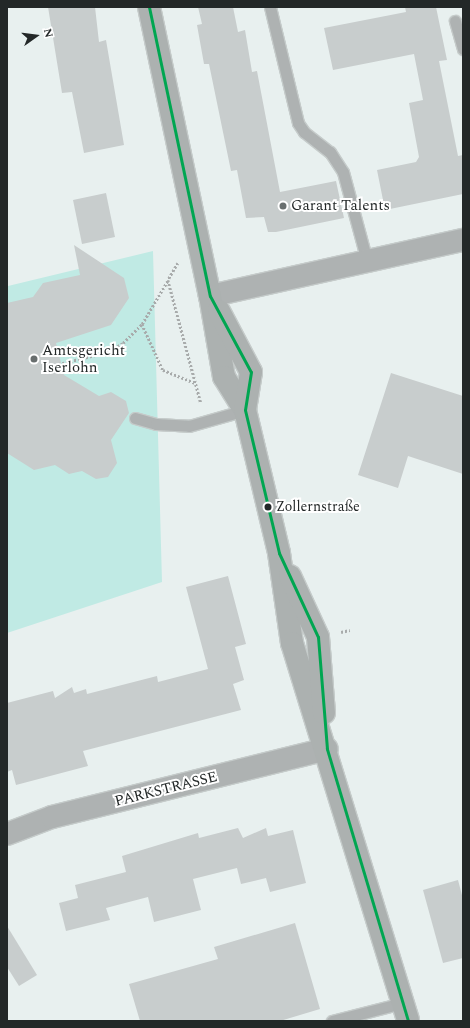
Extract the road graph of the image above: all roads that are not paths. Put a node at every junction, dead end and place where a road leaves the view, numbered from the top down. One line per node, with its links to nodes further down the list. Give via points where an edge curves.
1 (149, 7): 7 (main road)
2 (270, 7): 6 (lane, via 298,123 304,132 330,152 343,172)
3 (455, 21): 4 (lane)
4 (463, 49)
5 (463, 240): 6 (street)
6 (366, 261): 7 (street)
7 (210, 296): 8 (main road, via 251,372)
8 (245, 410): 9 (lane, via 189,426 156,424); 10 (main road, via 279,553 292,643)
9 (135, 418)
10 (327, 749): 11 (street, PARKSTRASSE, via 52,817); 12 (main road)
11 (7, 834)
12 (405, 1012): 13 (lane)
13 (332, 1021)

